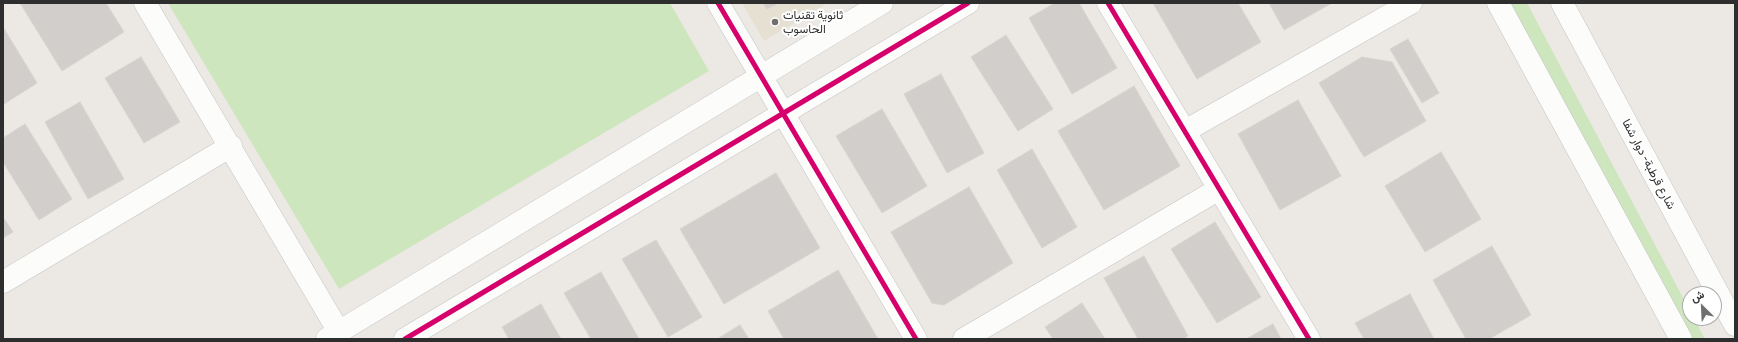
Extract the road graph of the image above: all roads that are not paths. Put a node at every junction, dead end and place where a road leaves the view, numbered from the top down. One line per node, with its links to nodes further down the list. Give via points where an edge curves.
1 (145, 3): 12 (street)
2 (718, 3): 9 (street)
3 (882, 3): 9 (street)
4 (968, 3): 10 (street)
5 (1108, 3): 11 (street)
6 (1411, 3): 11 (street)
7 (1498, 3): 21 (street)
8 (1562, 3): 15 (street, شارع قرطبة- دوار شفا)
9 (761, 76): 10 (street); 16 (street)
10 (783, 114): 17 (street); 18 (street)
11 (1185, 131): 13 (street)
12 (230, 146): 14 (street); 16 (street)
13 (1219, 189): 19 (street); 20 (street)
14 (3, 282)
15 (1735, 325)
16 (333, 336)
17 (406, 339)
18 (916, 339)
19 (964, 339)
20 (1309, 339)
21 (1681, 339)

